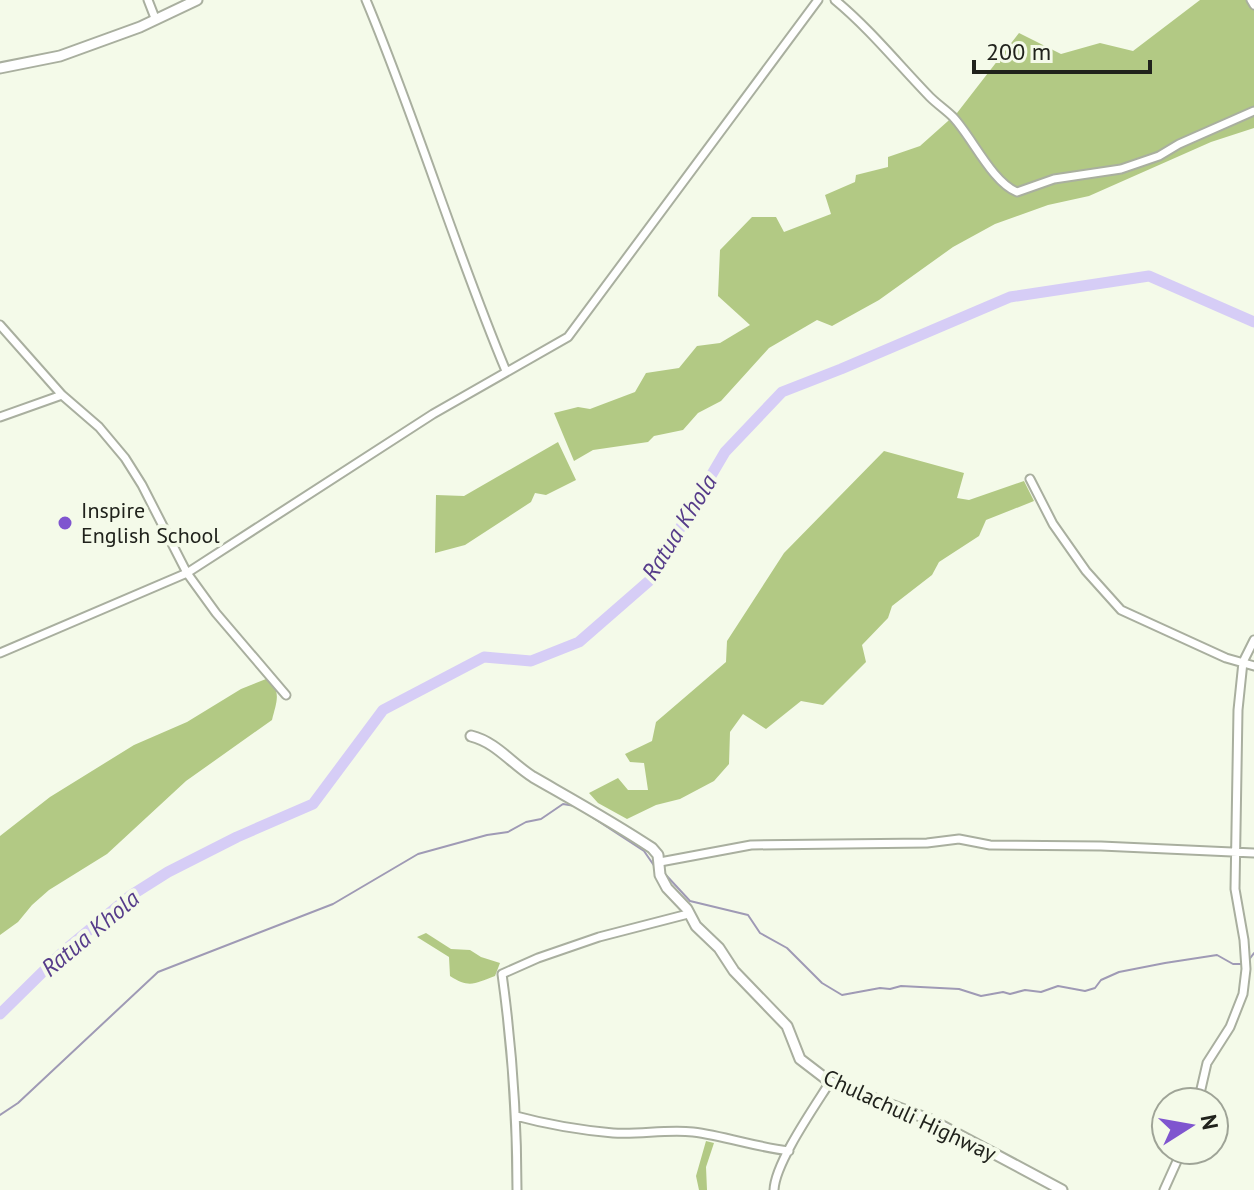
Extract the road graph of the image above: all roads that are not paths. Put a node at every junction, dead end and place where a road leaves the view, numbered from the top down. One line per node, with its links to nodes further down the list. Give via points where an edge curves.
1 (148, 0): 6 (street)
2 (197, 0): 6 (street)
3 (366, 0): 10 (street)
4 (818, 0): 10 (street, via 568,337)
5 (835, 0): 8 (street, via 953,117 1017,192 1054,179 1121,169)
6 (155, 18): 7 (street, via 60,56)
7 (0, 68)
8 (1254, 111)
9 (0, 325): 11 (street)
10 (506, 371): 14 (street)
11 (62, 395): 12 (street); 14 (street, via 125,458)
12 (0, 417)
13 (1030, 479): 17 (street, via 1077,560 1121,610)
14 (187, 573): 16 (street); 19 (street)
15 (1254, 640): 17 (street)
16 (0, 653)
17 (1243, 662): 18 (street); 21 (street)
18 (1254, 666)
19 (286, 695)
20 (471, 736): 23 (street, Chulachuli Highway, via 639,839)
21 (1235, 851): 22 (street); 23 (street, via 990,845 959,839 751,845); 26 (street, via 1246,969 1243,994 1207,1063)
22 (1254, 853)
23 (660, 862): 24 (street, Chulachuli Highway, via 662,881)
24 (688, 914): 25 (street, Chulachuli Highway, via 787,1026 800,1059); 27 (street, via 599,937 502,974)
25 (830, 1082): 28 (street); 32 (street, Chulachuli Highway, via 931,1120)
26 (1202, 1086)
27 (516, 1116): 28 (street, via 581,1131 689,1132); 30 (street)
28 (789, 1151): 31 (street)
29 (1175, 1166): 33 (street)
30 (517, 1190)
31 (774, 1190)
32 (1062, 1190)
33 (1164, 1190)

